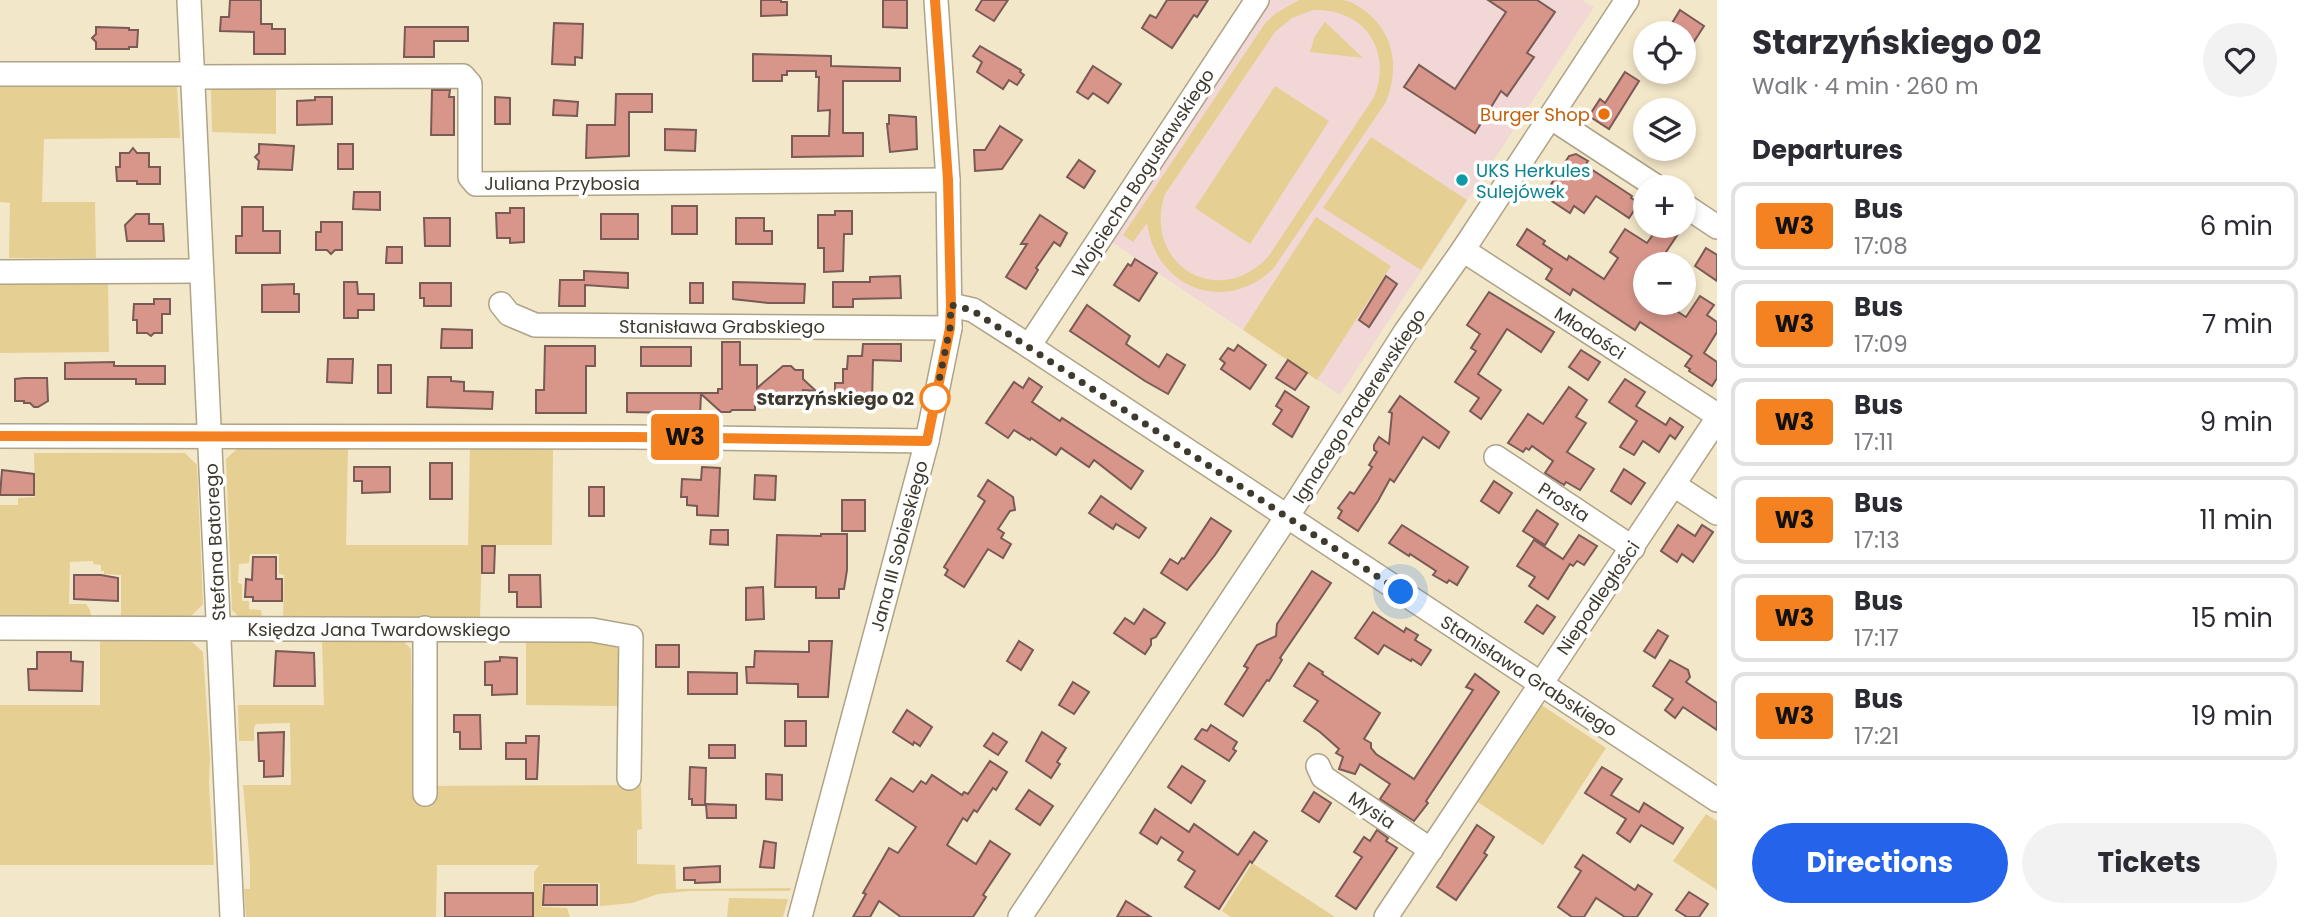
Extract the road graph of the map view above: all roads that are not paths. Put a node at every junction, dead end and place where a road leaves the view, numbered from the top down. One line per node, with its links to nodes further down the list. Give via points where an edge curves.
1 (189, 0): 6 (street, Stefana Batorego)
2 (936, 0): 9 (street, Jana III Sobieskiego)
3 (1257, 0): 18 (street, Wojciecha Bogusławskiego)
4 (1627, 0): 7 (street, Ignacego Paderewskiego)
5 (0, 74): 6 (street, Juliana Przybosia)
6 (192, 76): 9 (street, Juliana Przybosia, via 463,76 470,84 470,177 476,184); 13 (street, Stefana Batorego)
7 (1550, 117): 8 (street); 12 (street, Ignacego Paderewskiego)
8 (1639, 175)
9 (948, 180): 16 (street, Jana III Sobieskiego)
10 (1696, 213): 11 (street)
11 (1717, 227)
12 (1463, 250): 19 (street, Młodości); 26 (street, Ignacego Paderewskiego)
13 (200, 271): 14 (street); 21 (street, Stefana Batorego)
14 (0, 272)
15 (500, 304): 17 (street, Stanisława Grabskiego, via 509,314 535,325)
16 (951, 305): 17 (street, Jana III Sobieskiego); 18 (street, Stanisława Grabskiego, via 972,310)
17 (950, 328): 22 (street, Jana III Sobieskiego)
18 (1029, 346): 26 (street, Stanisława Grabskiego)
19 (1717, 417): 24 (street, Niepodległości)
20 (0, 436): 21 (street)
21 (209, 436): 22 (street); 29 (street, Stefana Batorego)
22 (927, 441): 37 (street, Jana III Sobieskiego)
23 (1496, 457): 27 (street, Prosta)
24 (1674, 485): 25 (street); 27 (street, Niepodległości)
25 (1717, 513)
26 (1287, 516): 31 (street, Stanisława Grabskiego); 39 (street, Ignacego Paderewskiego)
27 (1633, 548): 31 (street, Niepodległości)
28 (0, 628): 29 (street, Księdza Jana Twardowskiego)
29 (219, 628): 30 (street, Księdza Jana Twardowskiego); 38 (street, Stefana Batorego)
30 (425, 628): 33 (street, Księdza Jana Twardowskiego, via 592,630 631,637); 34 (street)
31 (1541, 683): 35 (street, Stanisława Grabskiego); 36 (street, Niepodległości)
32 (1318, 766): 36 (street, Mysia, via 1323,777)
33 (629, 778)
34 (425, 794)
35 (1717, 800)
36 (1431, 850): 40 (street, Niepodległości)
37 (803, 915)
38 (232, 917)
39 (1020, 917)
40 (1386, 917)

